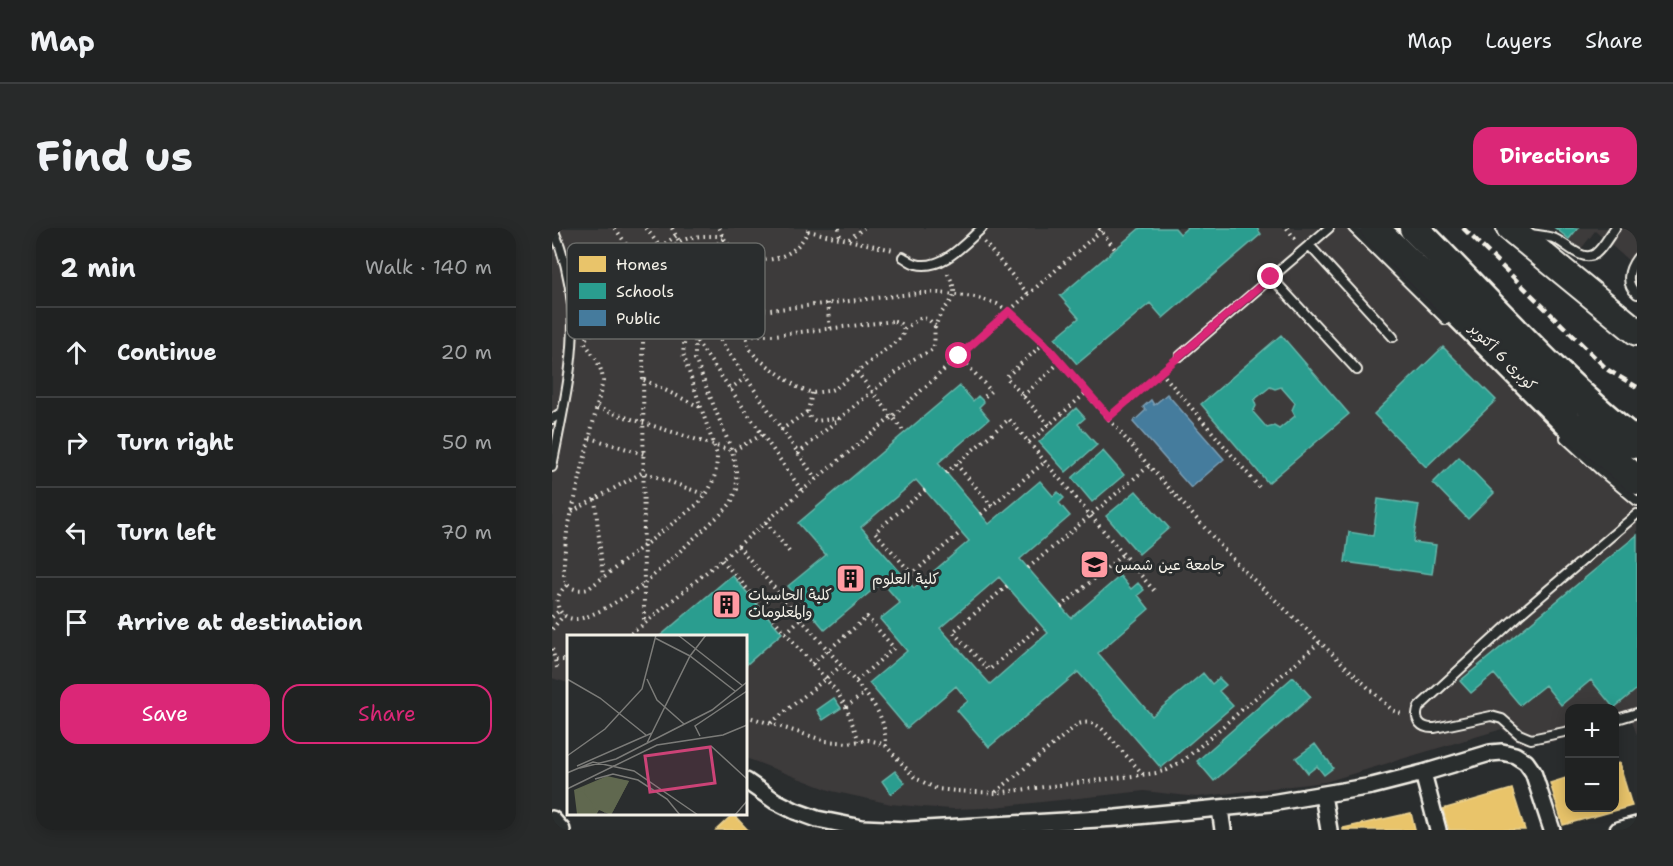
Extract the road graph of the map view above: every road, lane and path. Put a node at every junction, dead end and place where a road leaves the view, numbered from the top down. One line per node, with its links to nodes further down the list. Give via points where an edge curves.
1 (553, 228): 34 (lane)
2 (615, 228): 22 (path)
3 (646, 228): 23 (path)
4 (672, 228): 17 (path)
5 (719, 228): 19 (path)
6 (839, 228): 18 (path)
7 (864, 228): 20 (path)
8 (1329, 228): 28 (lane)
9 (1353, 228): 45 (lane)
10 (1374, 228): 100 (highway, كوبرى 6 أكتوبر, via 1569,423)
11 (1414, 228): 88 (highway, كوبرى 6 أكتوبر, via 1588,403)
12 (1615, 228): 15 (lane, via 1596,253 1588,256 1551,237)
13 (809, 229): 18 (path); 32 (path, via 795,249)
14 (1101, 229): 29 (path); 36 (path)
15 (1513, 230): 46 (main road)
16 (979, 231): 33 (lane); 36 (path)
17 (676, 237): 21 (path); 24 (path)
18 (840, 238): 20 (path)
19 (725, 240): 21 (path, via 698,236); 25 (path); 26 (path); 27 (path)
20 (848, 240): 30 (path, via 896,250)
21 (679, 242)
22 (625, 243)
23 (656, 243)
24 (667, 243)
25 (720, 243)
26 (724, 243)
27 (727, 243)
28 (1309, 245): 35 (lane); 48 (lane)
29 (1115, 249)
30 (903, 257): 33 (lane, via 914,264)
31 (1637, 258): 37 (lane, via 1629,274 1632,290)
32 (765, 260)
33 (940, 261): 38 (path, via 954,285)
34 (567, 272)
35 (1271, 277): 59 (lane); 61 (lane)
36 (1028, 294): 41 (path)
37 (1637, 294)
38 (955, 295): 39 (path, via 920,293); 41 (path, via 975,297); 42 (path)
39 (827, 303): 40 (path); 43 (path)
40 (765, 309)
41 (1009, 311): 56 (path); 58 (path)
42 (935, 326): 44 (path, via 920,318); 67 (path, via 931,350 913,359)
43 (830, 329): 44 (path, via 894,321); 47 (path)
44 (904, 329): 62 (path, via 902,338)
45 (1455, 329)
46 (1637, 332)
47 (765, 335)
48 (1393, 337)
49 (573, 339): 57 (lane)
50 (643, 339): 65 (path)
51 (685, 339): 73 (path, via 683,354)
52 (695, 339): 66 (path); 90 (path, via 695,359)
53 (718, 339): 64 (path)
54 (747, 339): 69 (path, via 748,348 757,358 796,387)
55 (583, 340): 57 (path); 72 (path, via 603,374)
56 (1044, 343): 60 (path); 70 (path, via 1006,377)
57 (573, 347): 75 (lane)
58 (959, 356): 71 (path, via 991,392); 76 (path)
59 (1180, 356): 63 (path)
60 (1061, 362): 68 (path); 70 (path)
61 (1357, 370)
62 (857, 372): 67 (path); 69 (path, via 836,388)
63 (1161, 372): 77 (path); 101 (path)
64 (745, 378): 66 (path); 83 (path)
65 (644, 380): 73 (path); 80 (path)
66 (730, 389): 85 (path)
67 (873, 391): 76 (path); 78 (path)
68 (1086, 392): 77 (path); 81 (path)
69 (812, 393): 74 (path)
70 (1023, 396): 81 (path)
71 (982, 399)
72 (597, 408): 80 (path); 86 (path)
73 (701, 408): 89 (path)
74 (808, 411): 78 (path, via 816,421); 83 (path)
75 (562, 412): 79 (lane); 96 (lane)
76 (892, 417): 84 (path); 99 (path)
77 (1109, 417): 95 (path)
78 (840, 418): 92 (path)
79 (552, 419)
80 (644, 423): 89 (path); 91 (path)
81 (1049, 425): 87 (path)
82 (1557, 429): 106 (lane)
83 (781, 430): 92 (path)
84 (905, 433)
85 (762, 435): 90 (path); 103 (path)
86 (590, 438): 91 (path); 108 (path)
87 (1029, 442): 93 (path); 94 (path, via 1009,419)
88 (1637, 444)
89 (714, 446): 90 (path); 104 (path, via 717,466)
90 (732, 451): 121 (path, via 737,489 731,503)
91 (644, 454): 97 (path)
92 (798, 454): 99 (path)
93 (1045, 462): 107 (path); 111 (path)
94 (956, 464): 98 (path); 107 (path)
95 (1149, 466): 111 (path); 135 (path, via 1239,566)
96 (552, 467)
97 (643, 472): 104 (path); 105 (path); 114 (path)
98 (946, 473)
99 (816, 479): 103 (path)
100 (1637, 480)
101 (1259, 487)
102 (925, 490): 113 (path, via 875,532 912,574)
103 (802, 491): 112 (path)
104 (706, 495): 114 (path)
105 (595, 499): 108 (path); 120 (path)
106 (1637, 501)
107 (992, 506): 109 (path)
108 (571, 512): 122 (path, via 564,552)
109 (981, 514)
110 (1637, 514): 150 (lane, via 1419,707)
111 (1090, 515): 117 (path); 119 (path)
112 (766, 522): 115 (path); 116 (path)
113 (961, 532)
114 (644, 546): 120 (path); 121 (path)
115 (738, 546): 118 (path); 129 (path)
116 (791, 554)
117 (1123, 554): 124 (path); 125 (path)
118 (722, 560): 130 (path); 133 (path)
119 (1028, 568)
120 (603, 577): 122 (path, via 585,590)
121 (644, 584): 127 (path, via 584,618 573,620); 130 (path)
122 (567, 585): 126 (path, via 559,594)
123 (1007, 586): 131 (path, via 953,632 989,670)
124 (1156, 593)
125 (1061, 607)
126 (560, 610): 127 (path); 128 (path)
127 (564, 615): 132 (path)
128 (552, 617)
129 (800, 619): 133 (path); 137 (path)
130 (644, 624): 134 (path)
131 (1041, 625)
132 (552, 629)
133 (786, 633): 140 (path)
134 (628, 635)
135 (1320, 642): 150 (path, via 1392,710); 156 (path, via 1184,760 1167,770)
136 (552, 649): 138 (path)
137 (827, 651): 140 (path); 141 (path); 144 (path, via 867,617 894,648)
138 (556, 660): 139 (path); 142 (path)
139 (567, 660)
140 (812, 664): 143 (path)
141 (841, 666): 143 (path); 144 (path)
142 (558, 671)
143 (825, 679): 146 (path); 151 (path)
144 (855, 682): 145 (path)
145 (865, 693): 146 (path); 154 (path, via 883,721)
146 (846, 707): 153 (path)
147 (1637, 713): 149 (lane)
148 (747, 716): 151 (path)
149 (1619, 718)
150 (1417, 720): 152 (lane, via 1428,729 1496,716 1531,739)
151 (771, 723): 153 (path, via 826,741)
152 (1565, 731)
153 (859, 741): 154 (path)
154 (886, 747): 158 (path, via 925,784 937,789)
155 (1423, 773): 159 (street); 169 (street); 170 (street, via 1490,753 1515,755 1533,772)
156 (1144, 775): 158 (path); 158 (path, via 1102,729 1084,722)
157 (747, 782): 166 (street, via 775,801 817,819 862,828)
158 (996, 793)
159 (1323, 795): 160 (street); 168 (street)
160 (1220, 809): 162 (street); 167 (street)
161 (552, 819): 165 (street)
162 (1116, 824): 164 (street)
163 (1637, 825): 171 (street)
164 (1013, 827): 166 (street)
165 (562, 830)
166 (908, 830)
167 (1223, 830)
168 (1329, 830)
169 (1438, 830)
170 (1552, 830)
171 (1618, 830)

